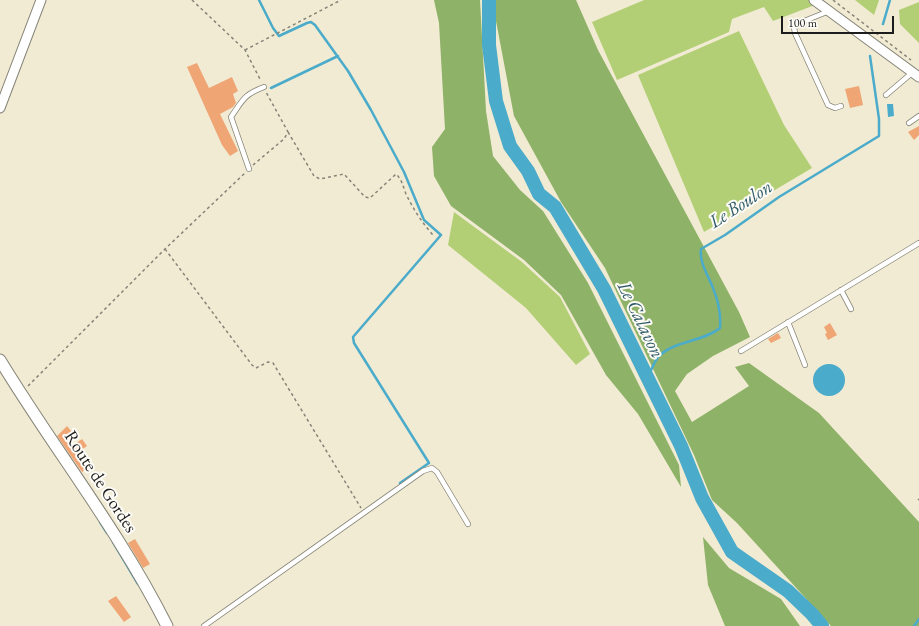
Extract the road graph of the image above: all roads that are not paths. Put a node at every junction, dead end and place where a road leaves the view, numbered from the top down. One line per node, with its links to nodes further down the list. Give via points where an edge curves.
1 (41, 0): 8 (street)
2 (814, 0): 3 (street)
3 (829, 11): 4 (street); 7 (lane, via 794,27 828,105 835,108)
4 (916, 74): 6 (lane)
5 (264, 87): 11 (lane, via 242,98 231,117)
6 (886, 95)
7 (841, 106)
8 (0, 108)
9 (919, 116): 10 (lane)
10 (909, 123)
11 (249, 169)
12 (919, 243): 13 (lane)
13 (841, 290): 14 (lane); 15 (lane)
14 (852, 309)
15 (788, 322): 16 (lane); 18 (lane)
16 (741, 351)
17 (0, 360): 20 (street, Route de Gordes, via 103,516)
18 (805, 365)
19 (468, 524): 21 (lane, via 437,472 432,468 423,471)
20 (167, 626)
21 (204, 626)

